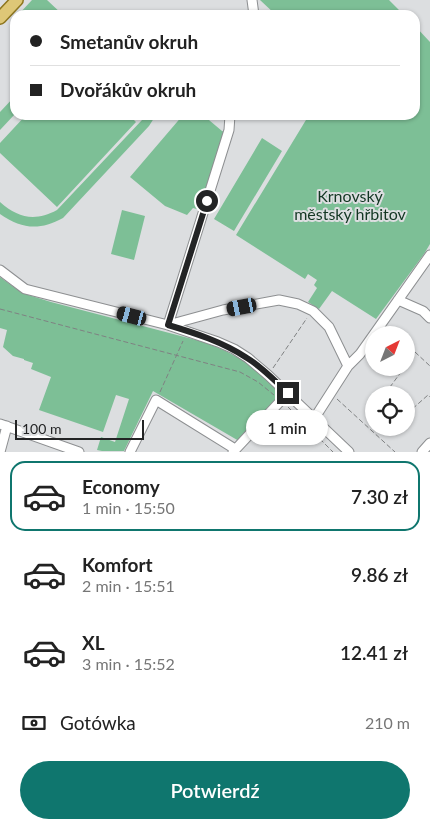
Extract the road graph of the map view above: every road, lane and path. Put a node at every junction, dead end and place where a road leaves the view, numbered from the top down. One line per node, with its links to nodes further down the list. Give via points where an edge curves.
1 (17, 0): 2 (main road)
2 (1, 16)
3 (230, 120): 10 (street, via 230,130)
4 (430, 255): 6 (street)
5 (0, 270): 10 (street, via 25,289)
6 (398, 300): 9 (street); 14 (street)
7 (0, 309): 13 (path)
8 (312, 311): 10 (street, via 279,300 223,310); 14 (street, via 329,327); 16 (path)
9 (430, 318)
10 (168, 325): 11 (street)
11 (188, 331): 13 (path); 16 (street, via 234,350)
12 (415, 352): 15 (path)
13 (177, 355): 22 (path); 23 (path, via 240,372)
14 (348, 366): 20 (street)
15 (430, 366)
16 (268, 375): 19 (street)
17 (398, 376): 18 (path)
18 (390, 386)
19 (288, 393): 23 (street); 25 (street)
20 (331, 393): 25 (street); 34 (path)
21 (430, 397): 24 (path, via 428,395)
22 (156, 400): 28 (street); 31 (street)
23 (281, 401): 28 (street); 32 (path)
24 (415, 407)
25 (314, 419): 33 (street)
26 (4, 425): 29 (street); 30 (street)
27 (430, 443): 35 (street)
28 (234, 450)
29 (0, 452)
30 (79, 452)
31 (130, 452)
32 (334, 452)
33 (349, 452)
34 (395, 452)
35 (422, 452)

